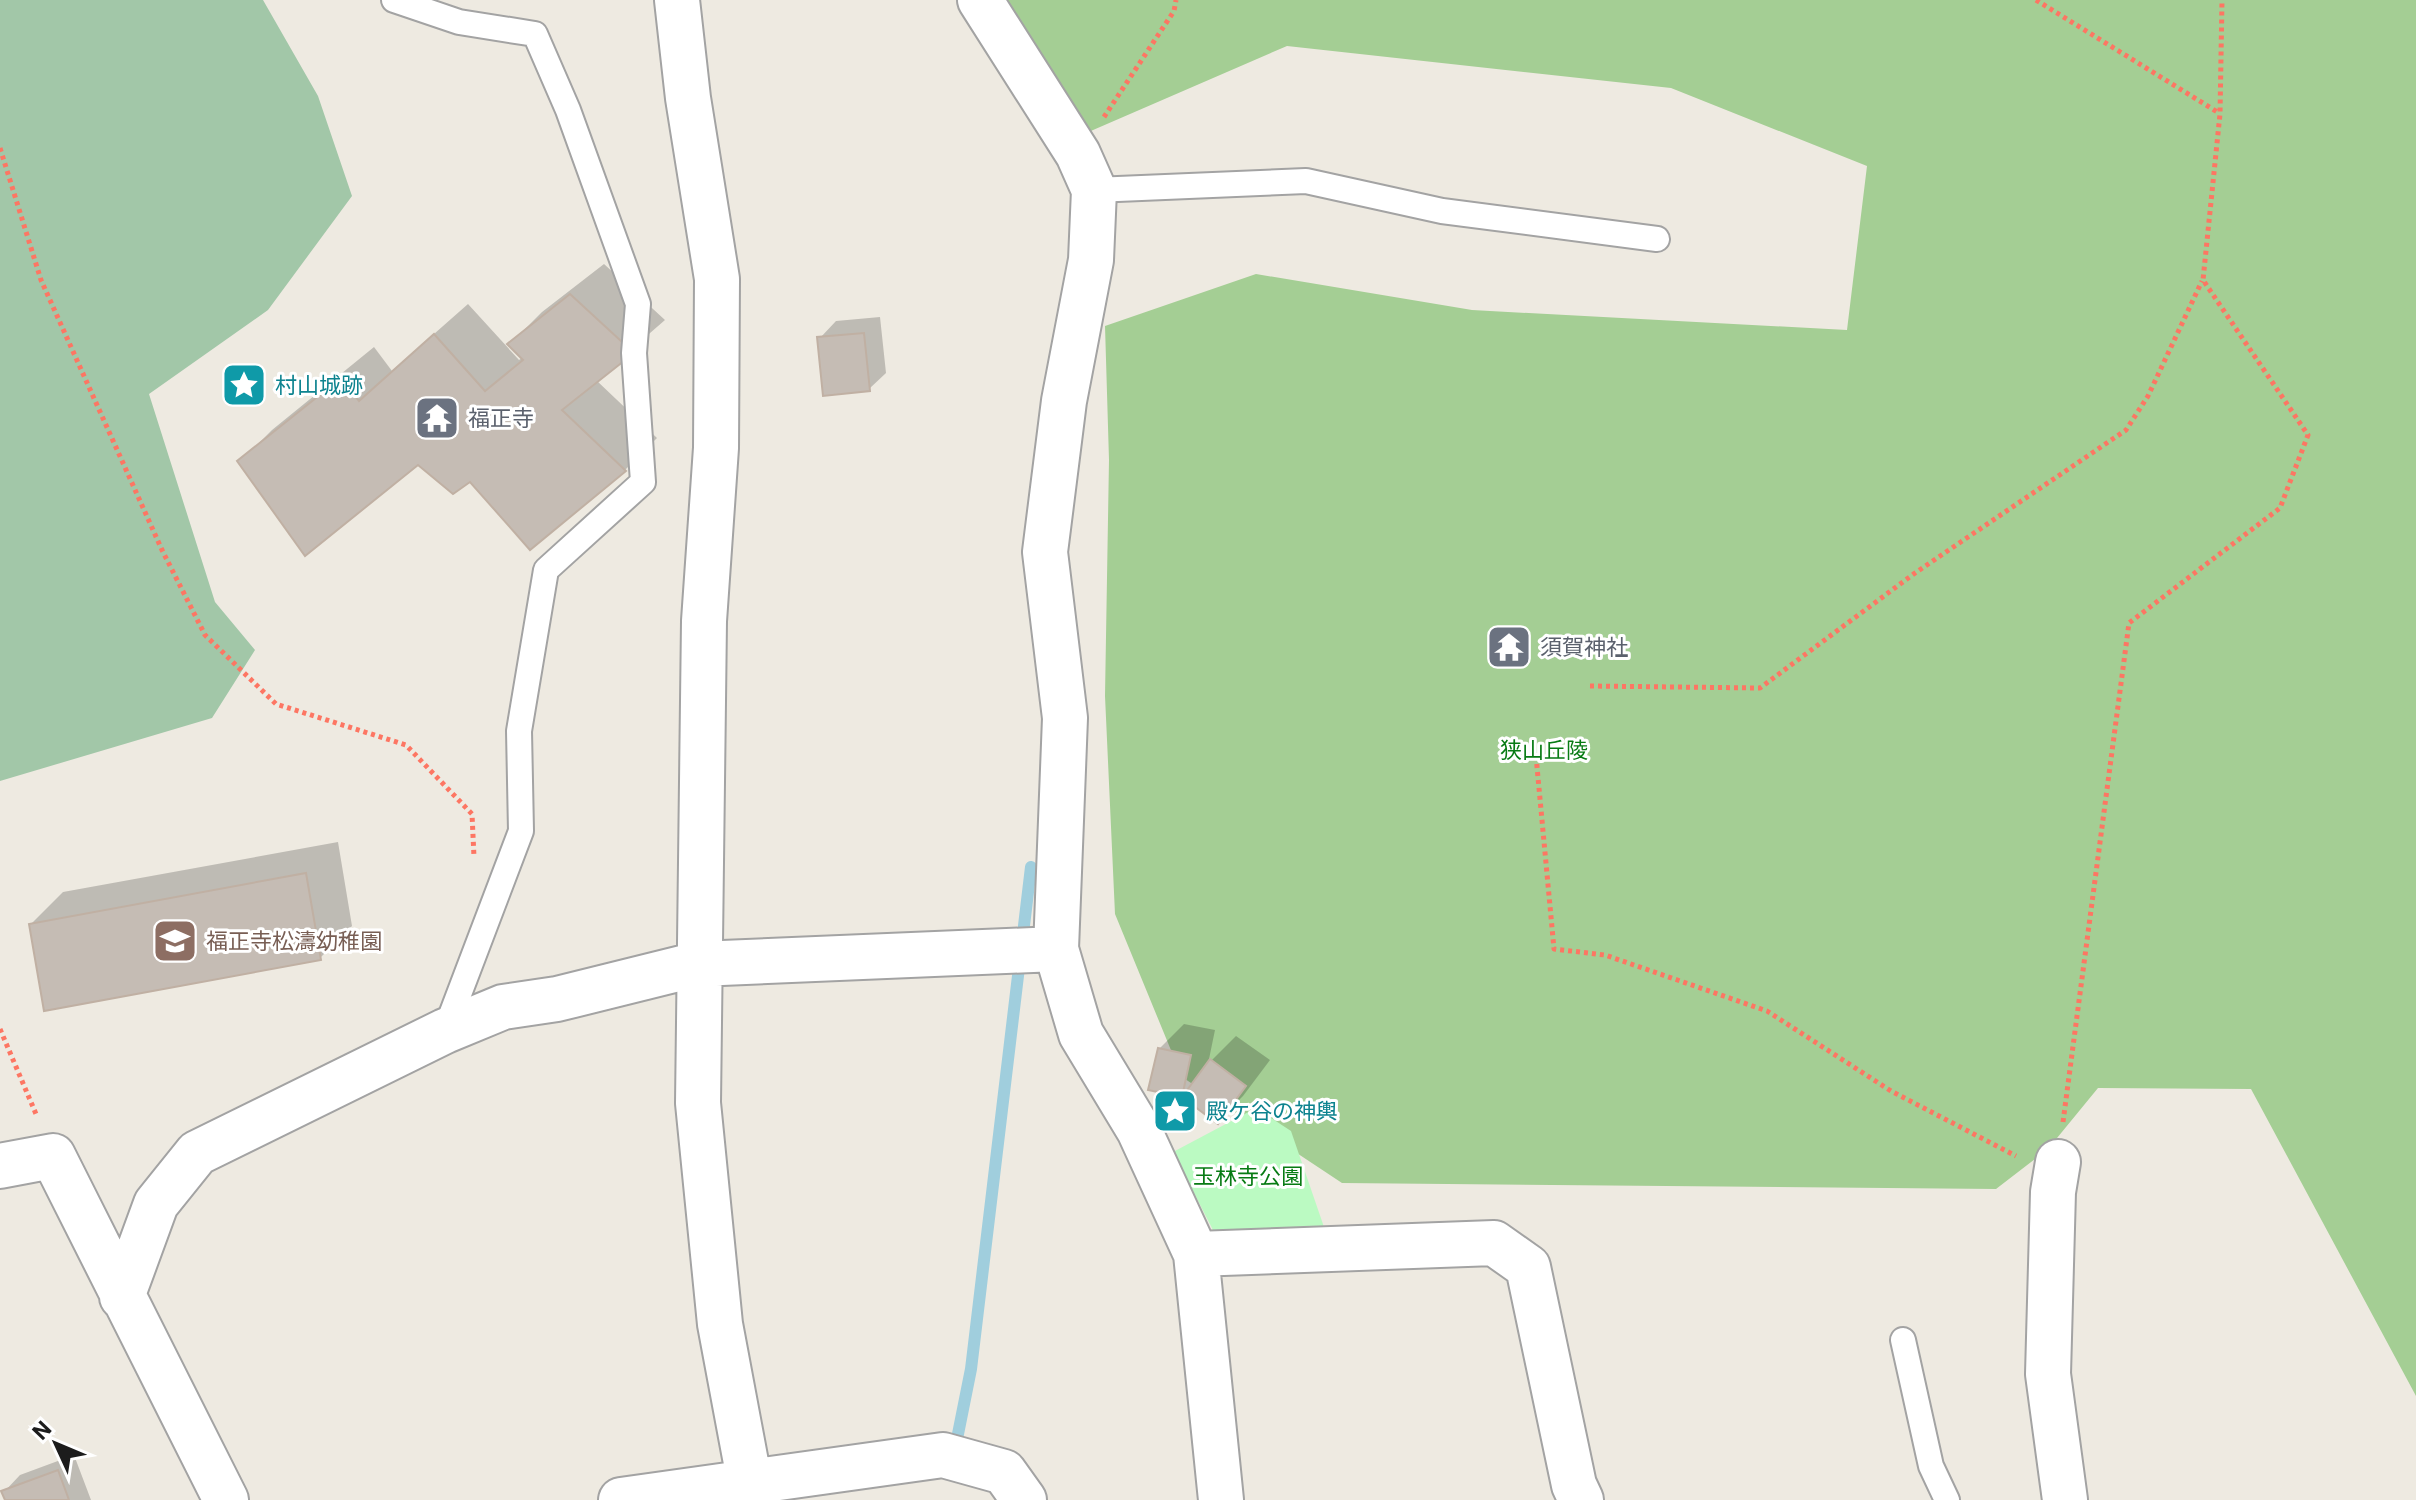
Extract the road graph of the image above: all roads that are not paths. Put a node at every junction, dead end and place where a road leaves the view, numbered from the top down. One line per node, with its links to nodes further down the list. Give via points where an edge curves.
1 (394, 0): 8 (lane, via 459,22 535,34 638,304 634,353 643,482 546,570 519,731 521,831)
2 (677, 0): 7 (street, via 717,279)
3 (980, 0): 4 (street)
4 (1086, 172): 5 (lane, via 1306,181 1442,211); 6 (street, via 1091,260 1064,401 1045,552 1065,718)
5 (1657, 239)
6 (1056, 949): 7 (street); 11 (street, via 1081,1034 1139,1130)
7 (698, 964): 8 (street, via 503,1007); 14 (street, via 698,1103 718,1309)
8 (445, 1031): 12 (street, via 197,1153 156,1204)
9 (0, 1166): 12 (street, via 53,1156)
10 (2057, 1170): 21 (street, via 2048,1374)
11 (1196, 1254): 18 (street); 19 (street, via 1494,1243 1528,1267)
12 (122, 1297): 15 (street)
13 (1903, 1340): 20 (lane, via 1931,1466)
14 (751, 1492): 16 (street); 17 (street, via 943,1455 1004,1472)
15 (226, 1500)
16 (621, 1500)
17 (1024, 1500)
18 (1221, 1500)
19 (1581, 1500)
20 (1947, 1500)
21 (2065, 1500)

